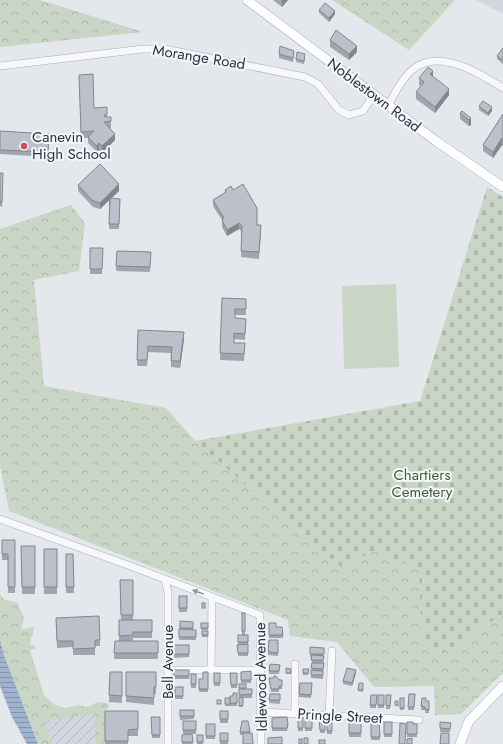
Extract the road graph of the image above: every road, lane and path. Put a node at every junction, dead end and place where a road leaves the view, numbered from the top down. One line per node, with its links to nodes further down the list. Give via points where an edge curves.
1 (247, 0): 4 (main road, Noblestown Road)
2 (0, 66): 4 (street, Morange Road, via 143,49 165,49 304,77 318,84 339,110 349,115 363,111)
3 (503, 88): 5 (street, via 480,73 447,62 424,61 411,70)
4 (374, 96): 5 (main road, Noblestown Road)
5 (388, 106): 6 (main road, Noblestown Road)
6 (503, 187)
7 (0, 519): 8 (street, Idlewood Avenue)
8 (165, 580): 9 (street, Idlewood Avenue, one-way to 8); 12 (street, Bell Avenue, via 168,592)
9 (212, 597): 13 (street); 14 (street, Idlewood Avenue, via 260,615)
10 (332, 651): 18 (street)
11 (295, 664): 17 (street)
12 (168, 670): 13 (street); 20 (street, Bell Avenue)
13 (211, 670): 14 (street)
14 (261, 670): 16 (street, Idlewood Avenue)
15 (503, 686): 22 (main road, via 469,722)
16 (261, 712): 17 (street, Pringle Street); 21 (street, Idlewood Avenue)
17 (295, 714): 18 (street, Pringle Street)
18 (329, 716): 19 (street, Pringle Street)
19 (419, 720)
20 (168, 744)
21 (261, 744)
22 (460, 744)

